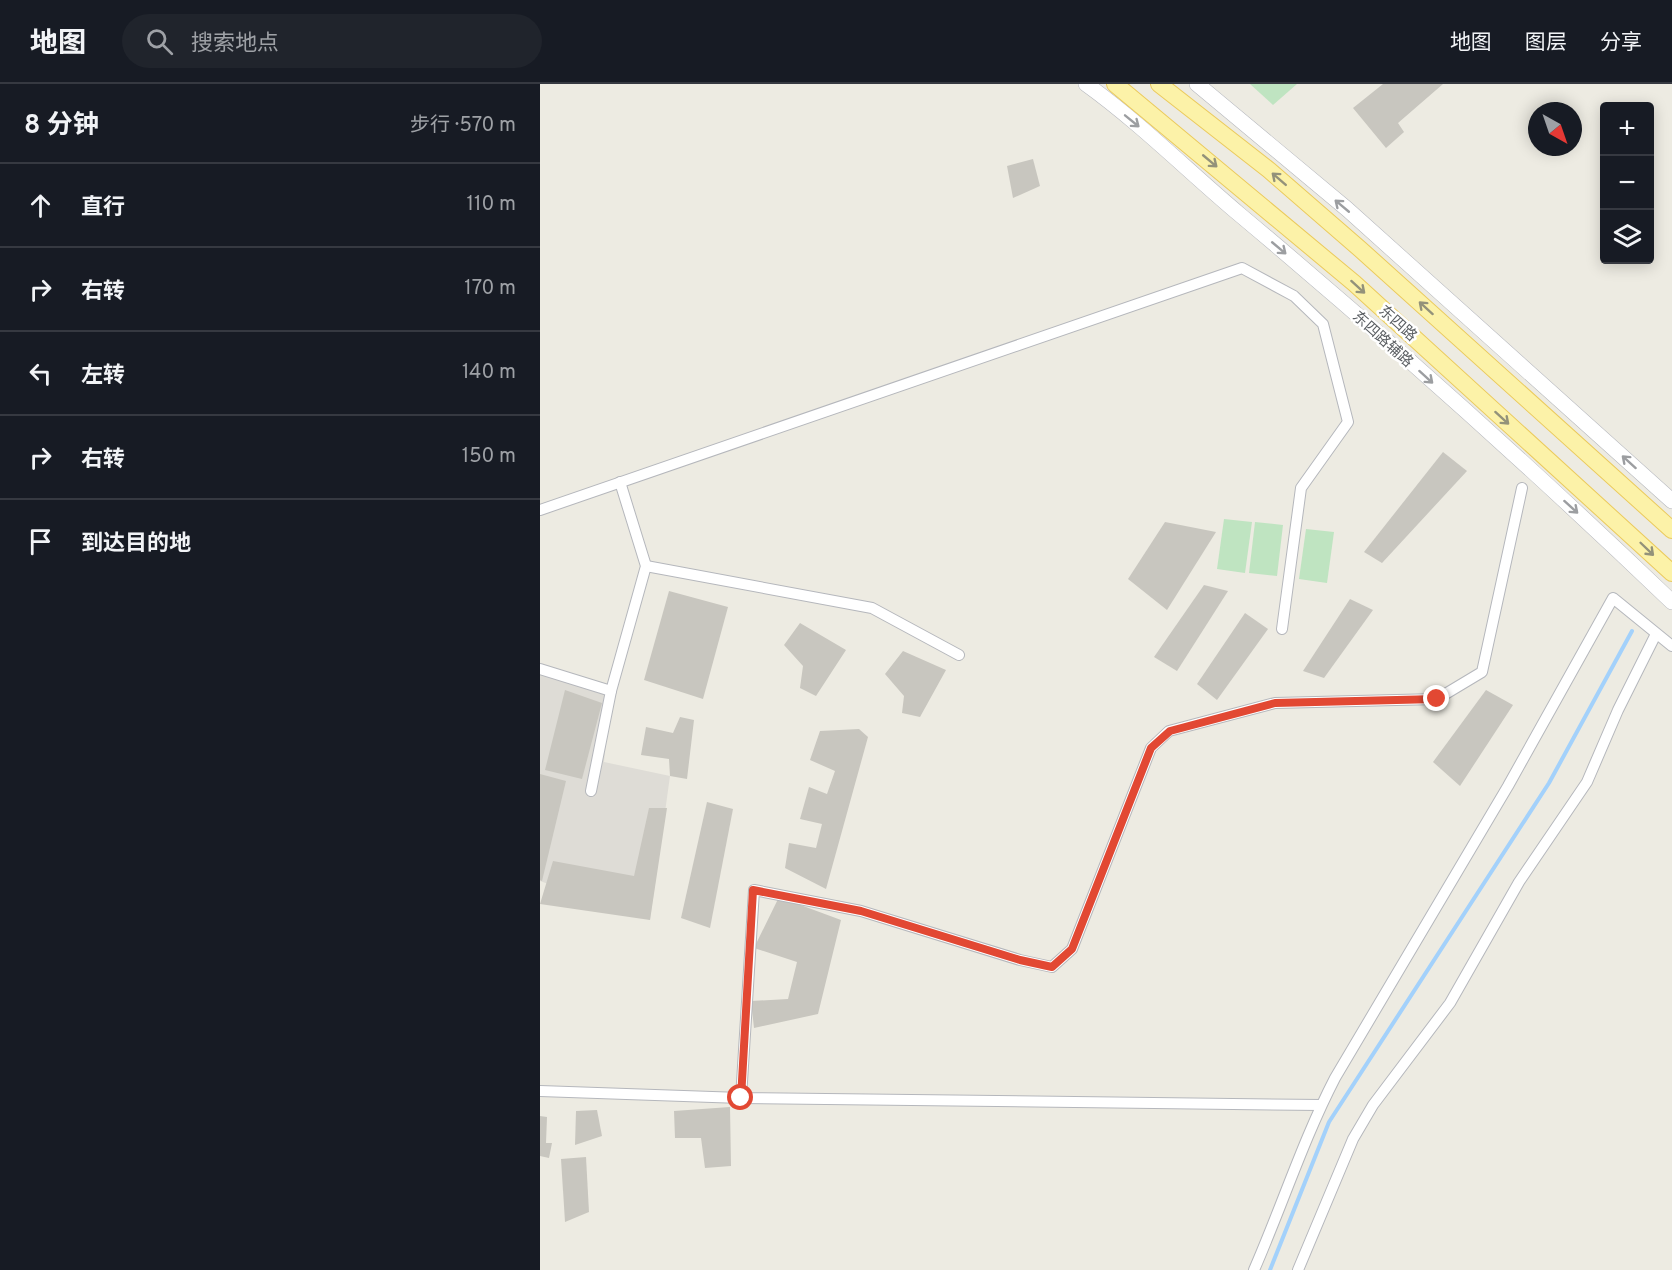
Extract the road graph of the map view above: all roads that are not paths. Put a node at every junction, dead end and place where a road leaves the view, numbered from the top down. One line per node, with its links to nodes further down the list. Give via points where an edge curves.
1 (1086, 84): 12 (main road, 东四路辅路, one-way to 12, via 1322,284)
2 (1115, 84): 11 (main road, 东四路, one-way to 11, via 1346,276)
3 (1159, 84): 9 (main road, 东四路, one-way to 3, via 1352,242 1269,170)
4 (1197, 84): 7 (main road, one-way to 4, via 1347,209)
5 (620, 482): 8 (street); 10 (street); 13 (street, via 1242,268 1294,296 1323,324 1348,422 1300,488)
6 (1522, 488): 21 (street, via 1482,672 1437,699 1275,703 1170,731 1151,748 1072,949 1052,967 861,911 753,890)
7 (1672, 501)
8 (540, 510)
9 (1672, 530)
10 (646, 566): 16 (street, via 872,608); 18 (street)
11 (1672, 573)
12 (1672, 602)
13 (1282, 629)
14 (1656, 634): 15 (street); 22 (street, via 1613,598); 24 (street, via 1587,782 1519,882 1450,1003 1373,1105 1353,1139)
15 (1672, 646)
16 (959, 655)
17 (540, 669): 18 (street)
18 (611, 691): 19 (street)
19 (591, 792)
20 (540, 1091): 21 (street)
21 (741, 1098): 22 (street)
22 (1321, 1105): 23 (street)
23 (1254, 1270)
24 (1298, 1270)

